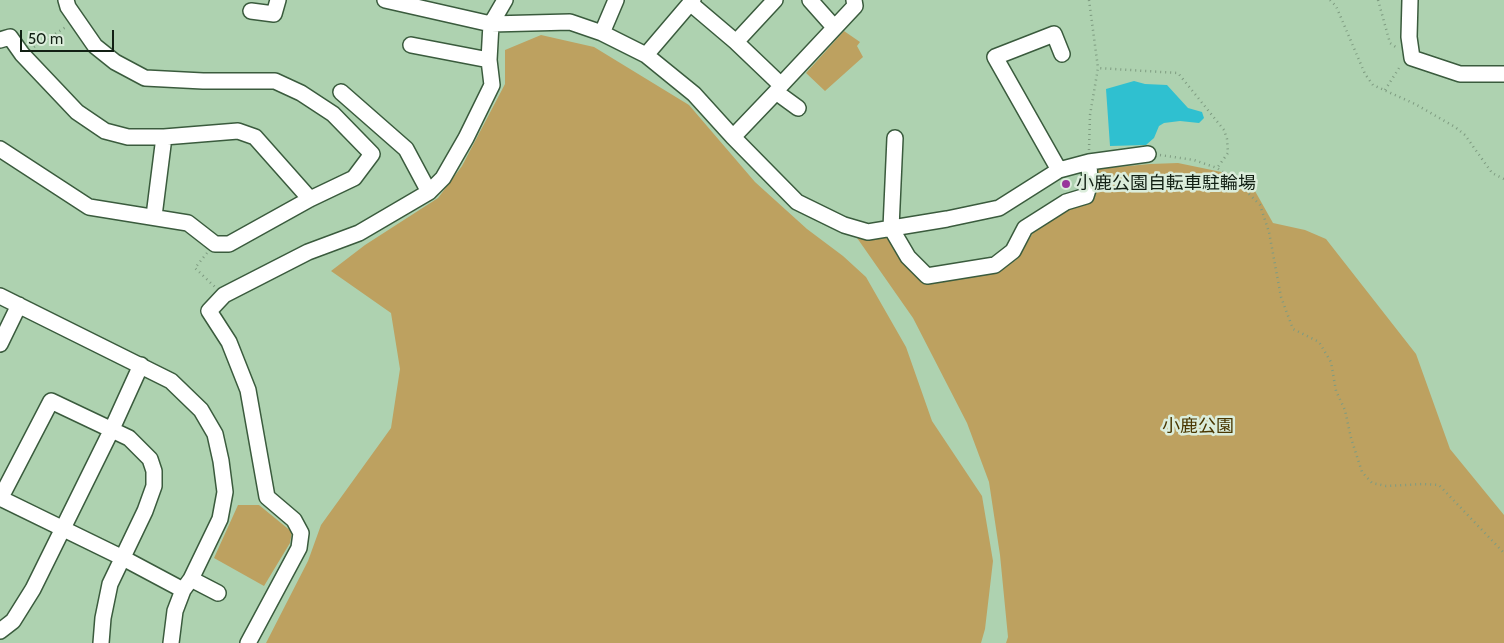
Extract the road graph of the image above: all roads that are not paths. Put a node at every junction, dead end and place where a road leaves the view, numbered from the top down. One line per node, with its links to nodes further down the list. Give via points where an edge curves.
1 (66, 0): 33 (street, via 95,46 115,62 145,78 275,81 333,114 372,154 354,178)
2 (278, 0): 11 (street, via 274,14)
3 (385, 0): 12 (street)
4 (505, 0): 12 (street)
5 (616, 0): 14 (street)
6 (775, 0): 16 (street)
7 (810, 0): 13 (street)
8 (854, 0): 13 (street, via 855,6)
9 (1410, 0): 21 (street, via 1412,58 1460,74)
10 (691, 2): 16 (street); 19 (street)
11 (251, 11)
12 (491, 24): 14 (street, via 570,22); 20 (street)
13 (834, 27): 22 (street)
14 (602, 33): 19 (street)
15 (0, 40): 25 (street, via 10,37 22,54 78,112 104,131 128,137)
16 (736, 42): 22 (street)
17 (411, 45): 20 (street)
18 (1062, 54): 31 (street, via 1054,34 995,57)
19 (646, 55): 26 (street, via 694,94)
20 (489, 60): 32 (street, via 492,85 443,178)
21 (1504, 74)
22 (778, 89): 24 (street); 26 (street)
23 (341, 92): 32 (street, via 406,149)
24 (798, 108)
25 (164, 137): 33 (street, via 238,131 255,137); 34 (street)
26 (733, 137): 35 (street, via 797,202 844,225 868,232)
27 (895, 138): 35 (street)
28 (0, 148): 34 (street, via 89,207)
29 (1148, 154): 30 (street)
30 (1089, 162): 31 (street); 35 (street, via 1090,183 1086,196 1066,202 1025,228 1013,251 995,264 927,276 908,257)
31 (1059, 170): 35 (street, via 999,208)
32 (429, 192): 49 (street, via 359,233 308,252 224,295 209,311 229,342 248,390 267,498 294,520 301,533 299,548)
33 (310, 199): 34 (street, via 229,244 215,244 188,223)
34 (154, 216)
35 (891, 228)
36 (0, 296): 37 (street)
37 (19, 305): 38 (street); 39 (street)
38 (0, 344)
39 (141, 365): 40 (street); 44 (street, via 171,381 202,410 215,434 221,461 226,492 220,519)
40 (111, 430): 41 (street, via 51,402); 42 (street); 43 (street, via 129,438 150,459 154,471 154,486)
41 (0, 498): 42 (street)
42 (61, 529): 43 (street); 46 (street, via 13,621)
43 (123, 558): 44 (street); 47 (street, via 110,584)
44 (187, 584): 45 (street); 48 (street, via 175,611)
45 (218, 593)
46 (0, 631)
47 (101, 643)
48 (171, 643)
49 (248, 643)

